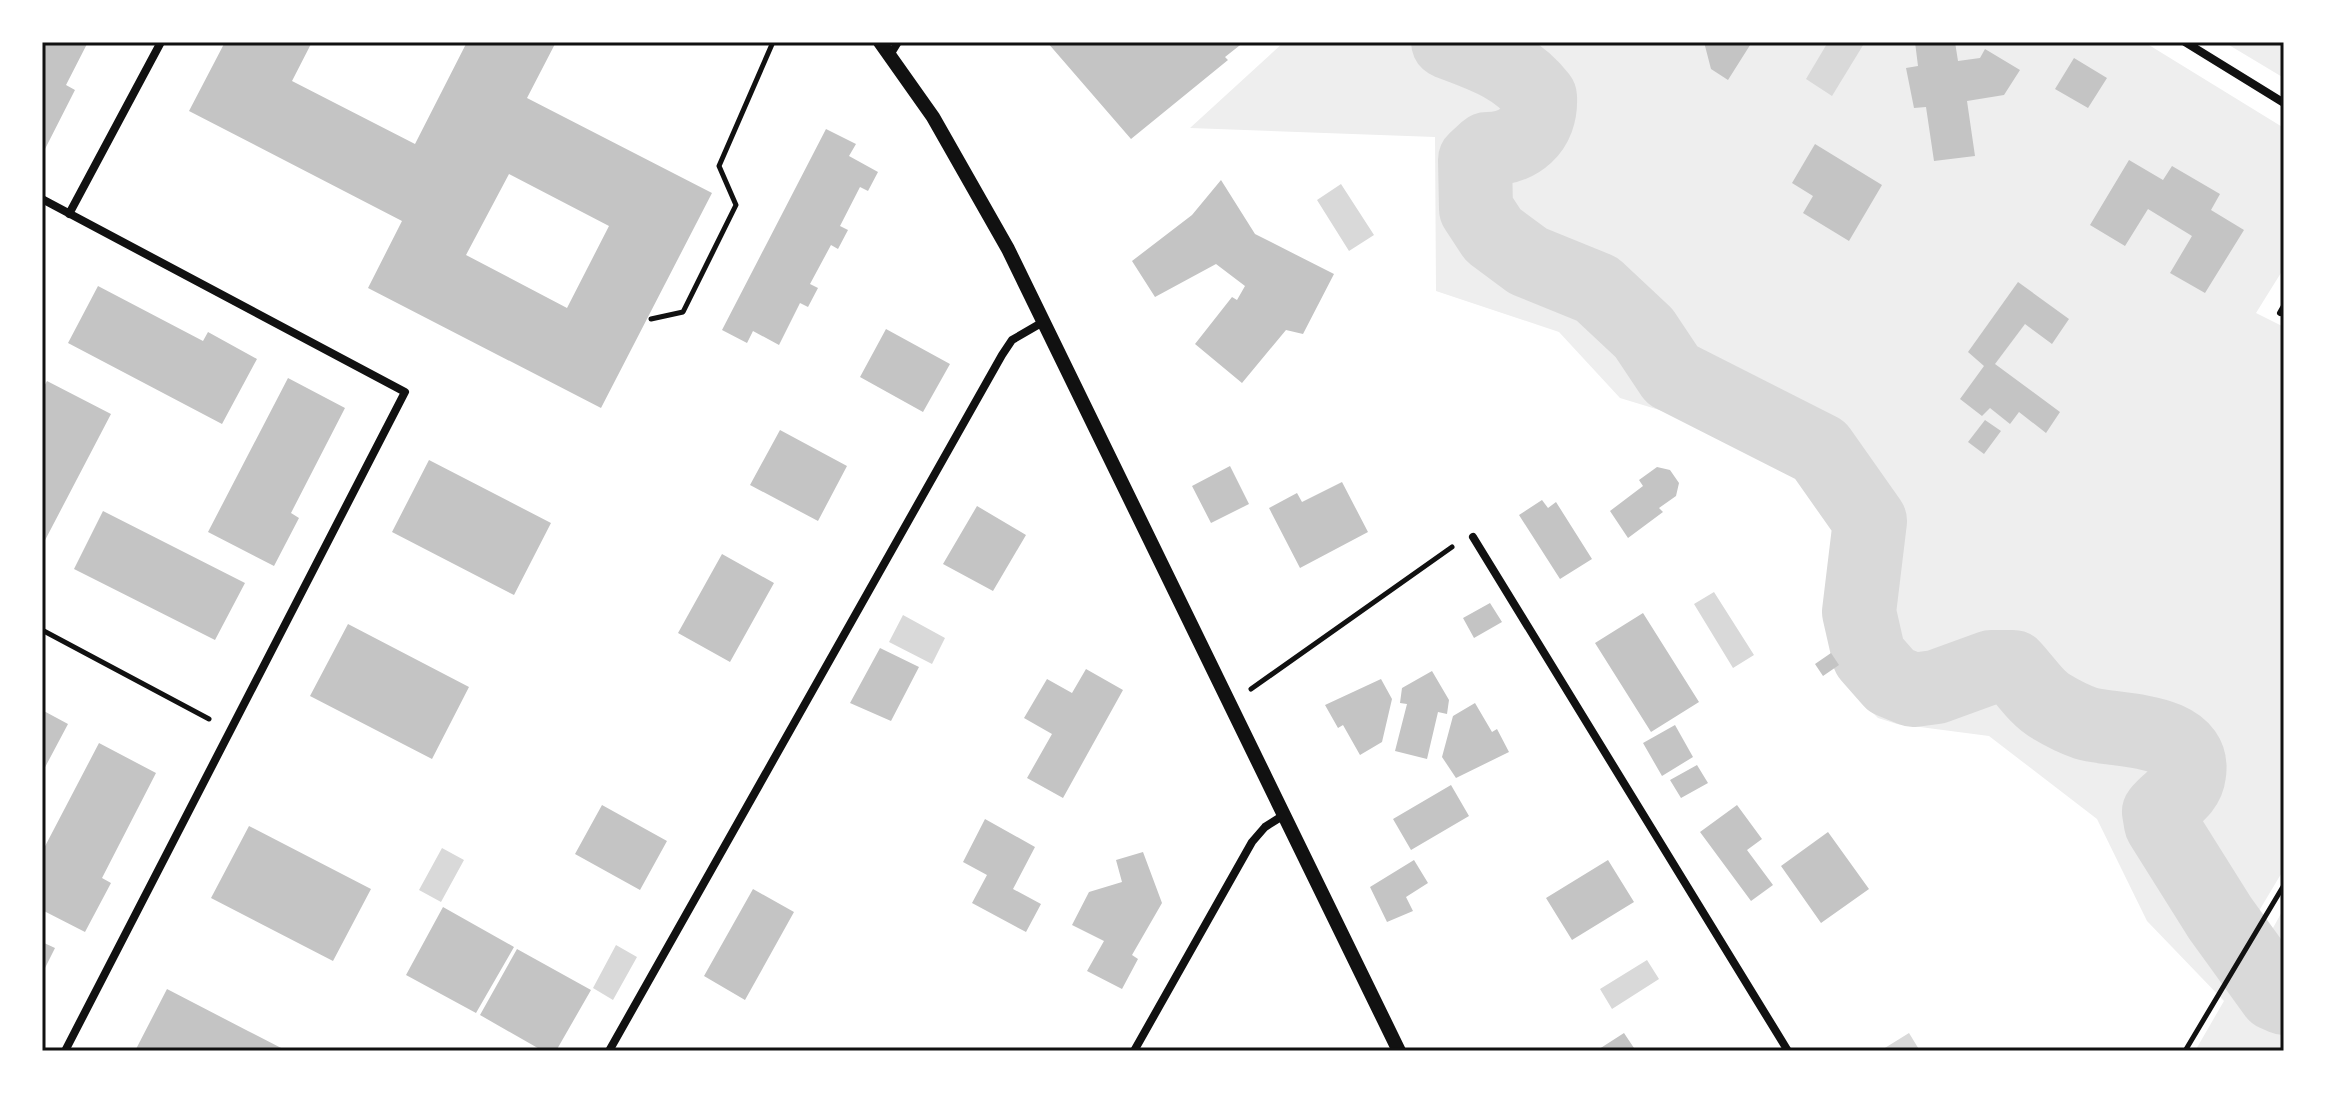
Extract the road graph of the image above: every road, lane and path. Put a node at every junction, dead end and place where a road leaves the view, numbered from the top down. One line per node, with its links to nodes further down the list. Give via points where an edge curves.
1 (161, 42): 8 (street)
2 (773, 42): 9 (path, via 719,166 736,205 683,312)
3 (880, 42): 5 (street)
4 (2185, 42): 6 (street)
5 (894, 49): 10 (street)
6 (2284, 103)
7 (42, 199): 8 (street)
8 (69, 214): 14 (street, via 405,392)
9 (651, 319)
10 (1043, 322): 13 (street); 18 (street, via 1012,340 988,377)
11 (1473, 537): 13 (path); 21 (street)
12 (42, 630): 14 (path)
13 (1230, 703): 15 (street)
14 (231, 730): 17 (street)
15 (1285, 814): 19 (street, via 1252,842); 20 (street)
16 (2284, 885): 22 (path)
17 (65, 1051)
18 (609, 1051)
19 (1134, 1051)
20 (1399, 1051)
21 (1788, 1051)
22 (2185, 1051)

